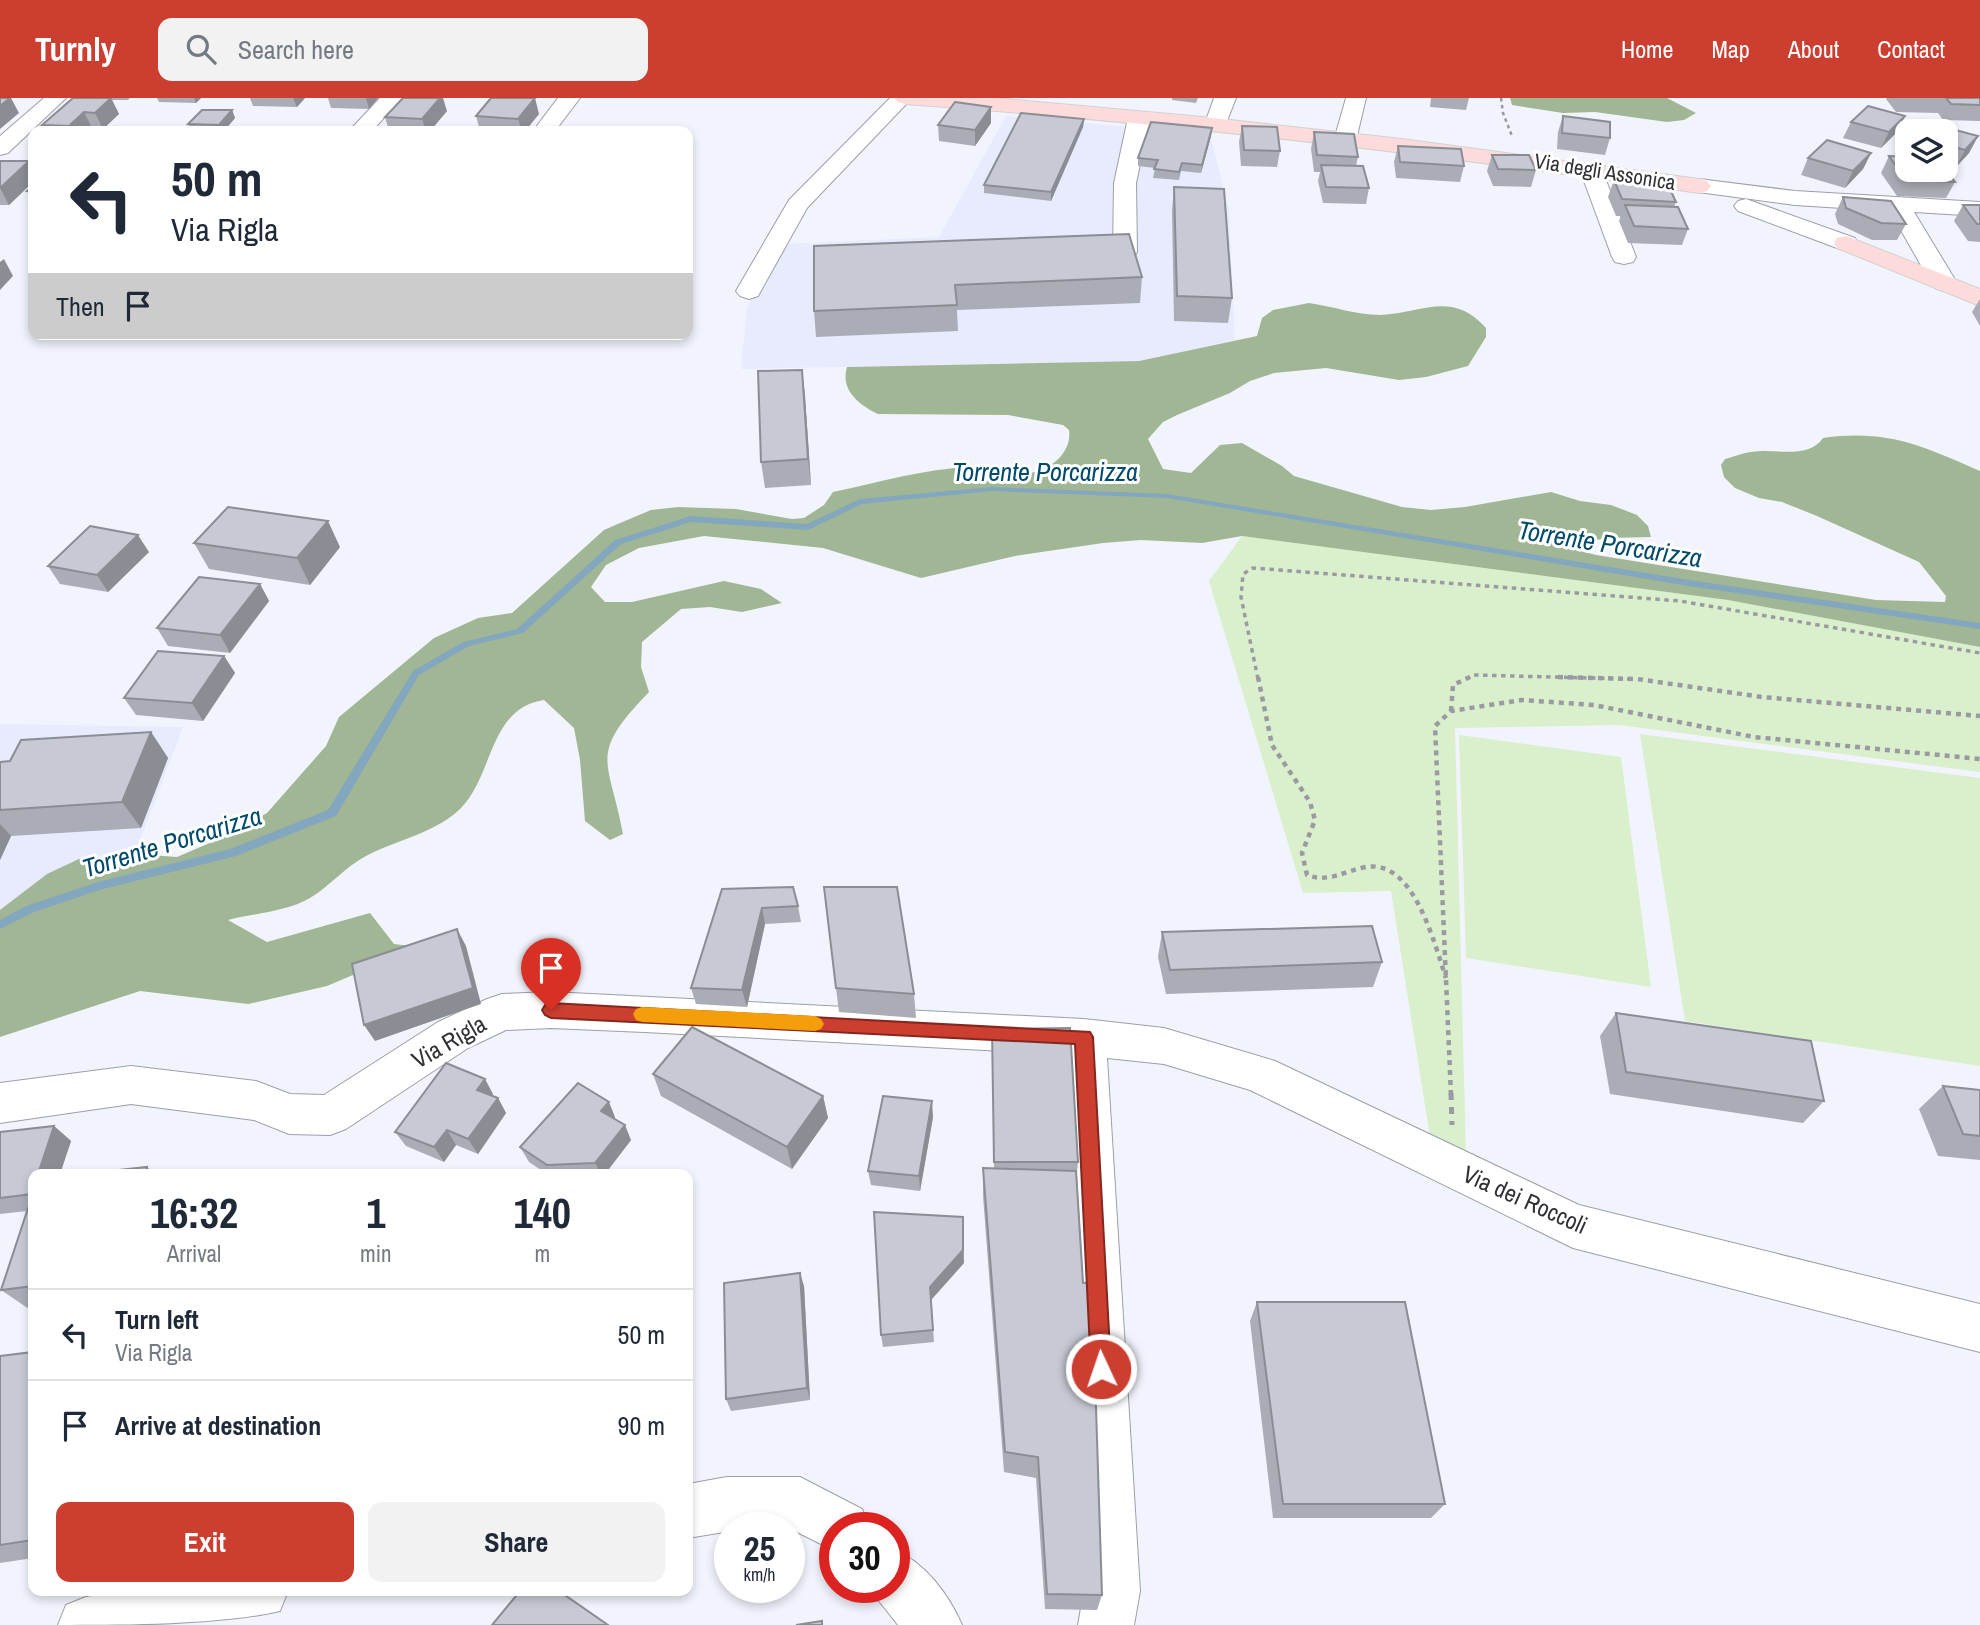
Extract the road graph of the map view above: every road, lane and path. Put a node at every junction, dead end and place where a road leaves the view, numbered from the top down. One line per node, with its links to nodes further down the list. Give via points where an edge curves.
1 (56, 98): 14 (street)
2 (392, 98): 10 (street)
3 (569, 98): 11 (street)
4 (903, 98): 8 (main road, Via degli Assonica); 27 (street, via 797,205)
5 (1225, 98): 12 (street)
6 (1356, 98): 13 (street)
7 (1501, 98): 15 (path)
8 (988, 102): 9 (main road, Via degli Assonica)
9 (1139, 118): 12 (main road, Via degli Assonica); 24 (street, via 1125,183)
10 (365, 126)
11 (548, 126)
12 (1215, 126): 13 (main road, Via degli Assonica)
13 (1345, 140): 15 (main road, Via degli Assonica)
14 (0, 148)
15 (1513, 158): 16 (main road, Via degli Assonica)
16 (1591, 170): 17 (main road, Via degli Assonica); 25 (street)
17 (1699, 186): 18 (street, Via degli Assonica); 23 (street)
18 (1732, 191): 19 (street, Via degli Assonica); 22 (street)
19 (1812, 199): 20 (street, Via degli Assonica); 22 (street, via 1789,204 1785,209)
20 (1899, 206): 21 (street, Via degli Assonica); 26 (street)
21 (1980, 209)
22 (1788, 215): 23 (street)
23 (1846, 243): 26 (main road)
24 (1125, 252)
25 (1624, 257)
26 (1944, 283): 28 (main road)
27 (749, 291)
28 (1980, 298)
29 (1980, 653): 33 (path, via 1680,601 1253,568 1242,574 1241,597 1272,745 1310,802 1315,820 1303,845 1303,868 1315,879 1330,879 1372,863 1387,867 1423,911)
30 (1451, 711): 31 (path, via 1453,685 1474,675 1553,675 1637,679 1762,697); 32 (path, via 1522,700 1594,705 1754,737); 33 (path, via 1435,726)
31 (1980, 716)
32 (1980, 759)
33 (1446, 978): 36 (path)
34 (1084, 1037): 35 (street, Via Rigla, via 578,1011 502,1013 453,1035 330,1115 289,1114 256,1101 131,1086); 36 (street, Via dei Roccoli, via 1164,1046 1260,1074); 44 (street, via 1112,1591)
35 (0, 1103)
36 (1454, 1168): 37 (street, Via dei Roccoli, via 1573,1226)
37 (1980, 1328)
38 (693, 1510): 39 (street, via 727,1504 800,1504)
39 (819, 1515)
40 (234, 1596): 42 (street)
41 (910, 1596): 43 (street)
42 (86, 1625)
43 (934, 1625)
44 (1106, 1625)

